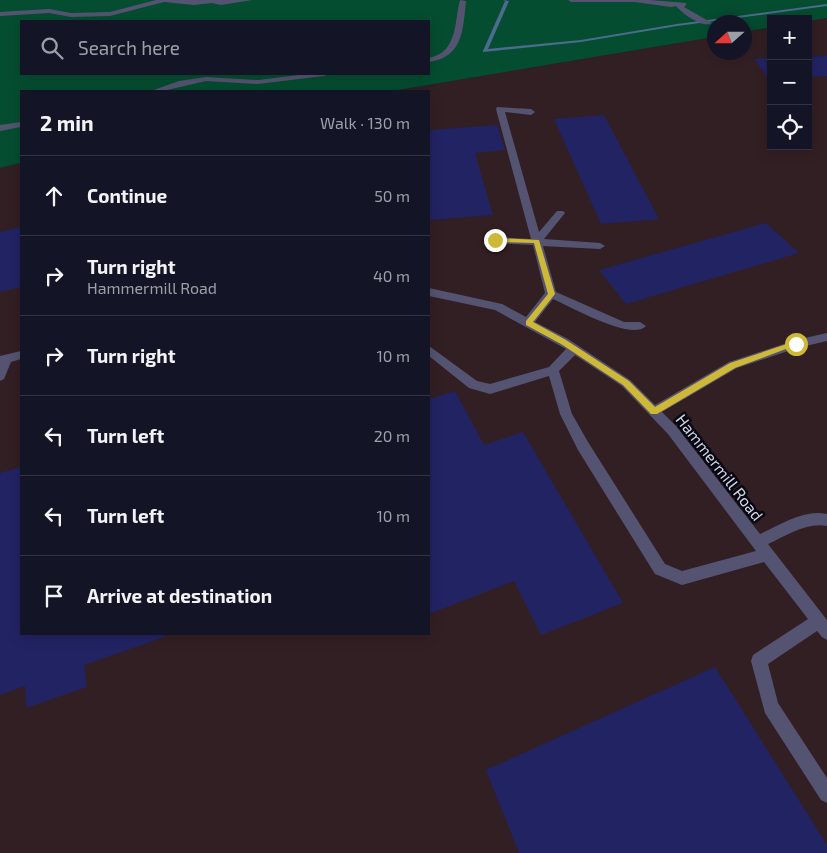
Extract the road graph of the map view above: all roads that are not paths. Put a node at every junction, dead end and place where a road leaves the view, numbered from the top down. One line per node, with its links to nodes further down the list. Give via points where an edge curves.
1 (249, 0): 4 (street, via 221,3 164,0 110,14)
2 (462, 0): 6 (street, via 459,25 450,51)
3 (571, 0): 5 (street, via 679,3 684,4 679,6 685,12)
4 (0, 14)
5 (707, 23)
6 (430, 60)
7 (317, 75): 8 (street, via 243,82 206,79)
8 (158, 90)
9 (531, 112): 14 (street, via 500,109)
10 (20, 125): 11 (street)
11 (0, 128)
12 (560, 212): 14 (street)
13 (495, 240): 14 (street)
14 (537, 241): 15 (street); 17 (street)
15 (600, 246)
16 (430, 292): 18 (street, Hammermill Road, via 498,307)
17 (551, 294): 18 (street); 19 (street, via 623,326)
18 (528, 323): 21 (street, Hammermill Road)
19 (640, 326)
20 (827, 337): 27 (street, via 733,366)
21 (574, 349): 25 (street); 27 (street, Hammermill Road, via 626,383)
22 (430, 351): 25 (street, via 473,385 490,388)
23 (20, 355): 24 (street)
24 (3, 360): 26 (street)
25 (553, 370): 30 (street, via 566,414 583,446 660,569 682,578)
26 (0, 376)
27 (654, 412): 29 (street, Hammermill Road, via 672,430)
28 (827, 520): 29 (street, via 821,517 807,520)
29 (758, 542): 30 (street, Hammermill Road)
30 (768, 554): 31 (street, Hammermill Road)
31 (823, 626): 32 (street, via 759,661 771,707)
32 (827, 794)

